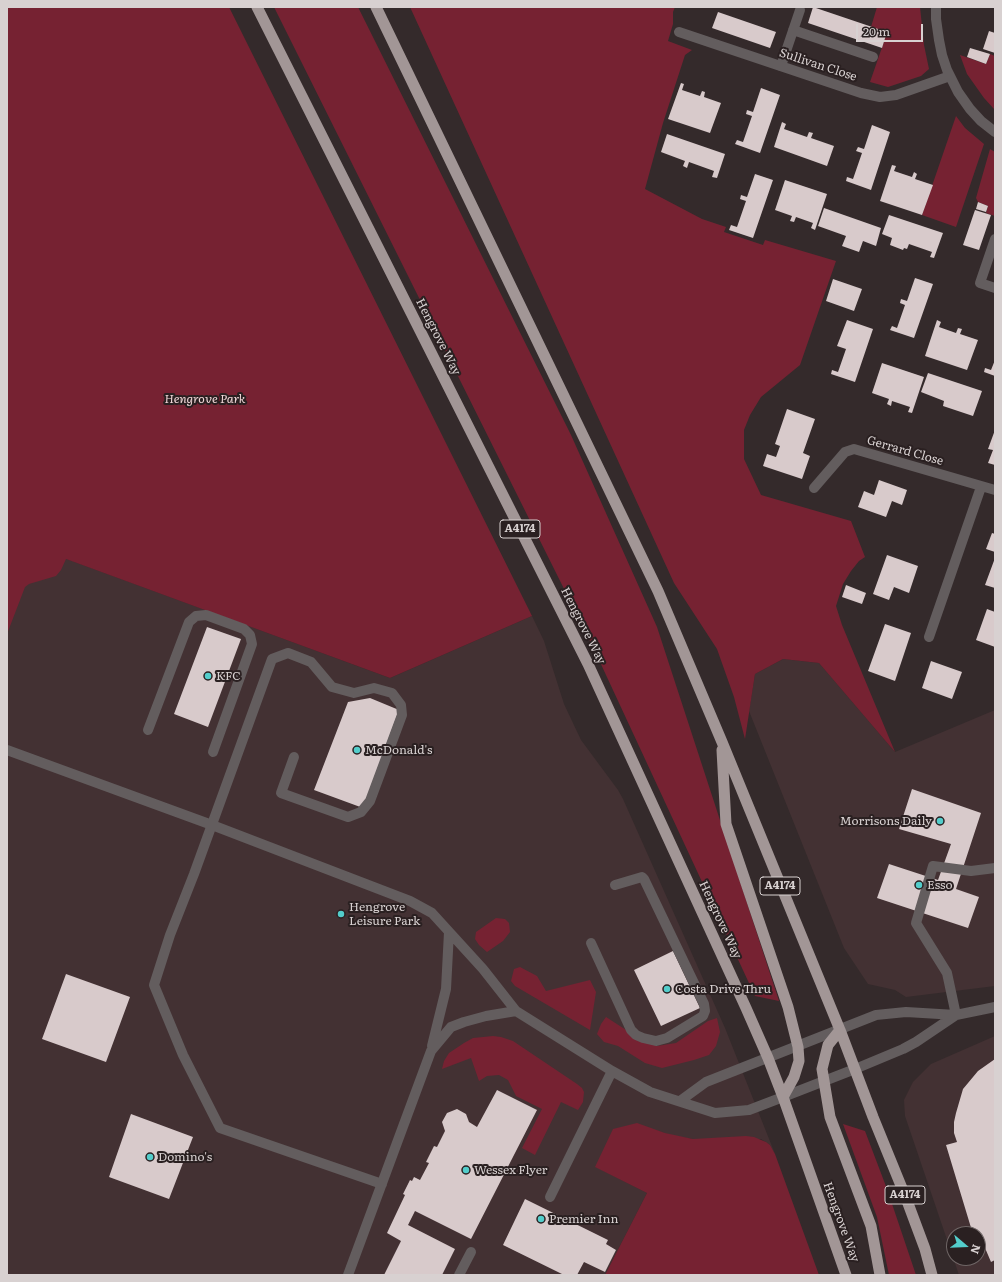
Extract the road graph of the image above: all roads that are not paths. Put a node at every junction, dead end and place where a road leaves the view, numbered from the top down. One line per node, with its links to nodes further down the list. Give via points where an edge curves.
1 (257, 7): 33 (highway, Hengrove Way / A4174, via 588,664)
2 (376, 7): 18 (highway, A4174, via 658,591)
3 (936, 7): 9 (street, via 942,55)
4 (800, 10): 5 (street)
5 (793, 30): 7 (street); 8 (street)
6 (679, 32): 8 (street, Sullivan Close)
7 (873, 56)
8 (781, 66): 9 (street, Sullivan Close, via 880,97 896,95)
9 (950, 76): 10 (street, via 970,109 980,121)
10 (995, 132)
11 (995, 239): 12 (street, via 980,283)
12 (995, 288)
13 (981, 487): 14 (street, Gerrard Close, via 854,449 845,452); 15 (street, Gerrard Close); 16 (street)
14 (814, 488)
15 (995, 490)
16 (929, 637)
17 (148, 730): 20 (street, via 189,622 196,616 206,616 244,629 250,635 252,644)
18 (722, 742): 30 (highway, A4174); 31 (highway, via 726,824 788,1007)
19 (7, 750): 22 (street)
20 (213, 752)
21 (294, 757): 22 (street, via 280,793 348,817 361,812 370,801 402,715 401,705 392,693 374,688 354,693 332,687 311,662 288,653 272,659)
22 (212, 825): 25 (street, via 410,900 432,914); 39 (street, via 154,985 183,1055 220,1128)
23 (995, 868): 29 (street, via 971,871 933,866 916,923 947,973)
24 (615, 885): 26 (street, via 644,879 704,1004 703,1016 667,1038 656,1041 636,1035 631,1030)
25 (449, 932): 28 (street); 32 (street, via 446,989)
26 (591, 942)
27 (995, 1007): 29 (street)
28 (516, 1011): 32 (street, via 486,1016 451,1027); 35 (street)
29 (956, 1015): 30 (street, via 906,1012 876,1015); 34 (street, via 903,1049)
30 (840, 1030): 31 (street); 34 (highway, A4174); 36 (highway, via 828,1046 822,1069)
31 (798, 1046): 33 (street); 37 (highway, via 799,1061)
32 (431, 1051): 39 (street)
33 (768, 1058): 37 (highway, Hengrove Way / A4174); 38 (street, via 706,1082)
34 (855, 1069): 36 (street); 46 (highway, A4174, via 906,1198)
35 (612, 1070): 38 (street, via 650,1092); 40 (street)
36 (824, 1082): 37 (street); 45 (highway, via 830,1117 871,1226)
37 (784, 1097): 38 (street, via 749,1110 715,1113); 44 (highway, Hengrove Way / A4174)
38 (680, 1101)
39 (382, 1184): 42 (street)
40 (550, 1196)
41 (471, 1252): 43 (street)
42 (348, 1275)
43 (459, 1275)
44 (846, 1275)
45 (880, 1275)
46 (932, 1275)

